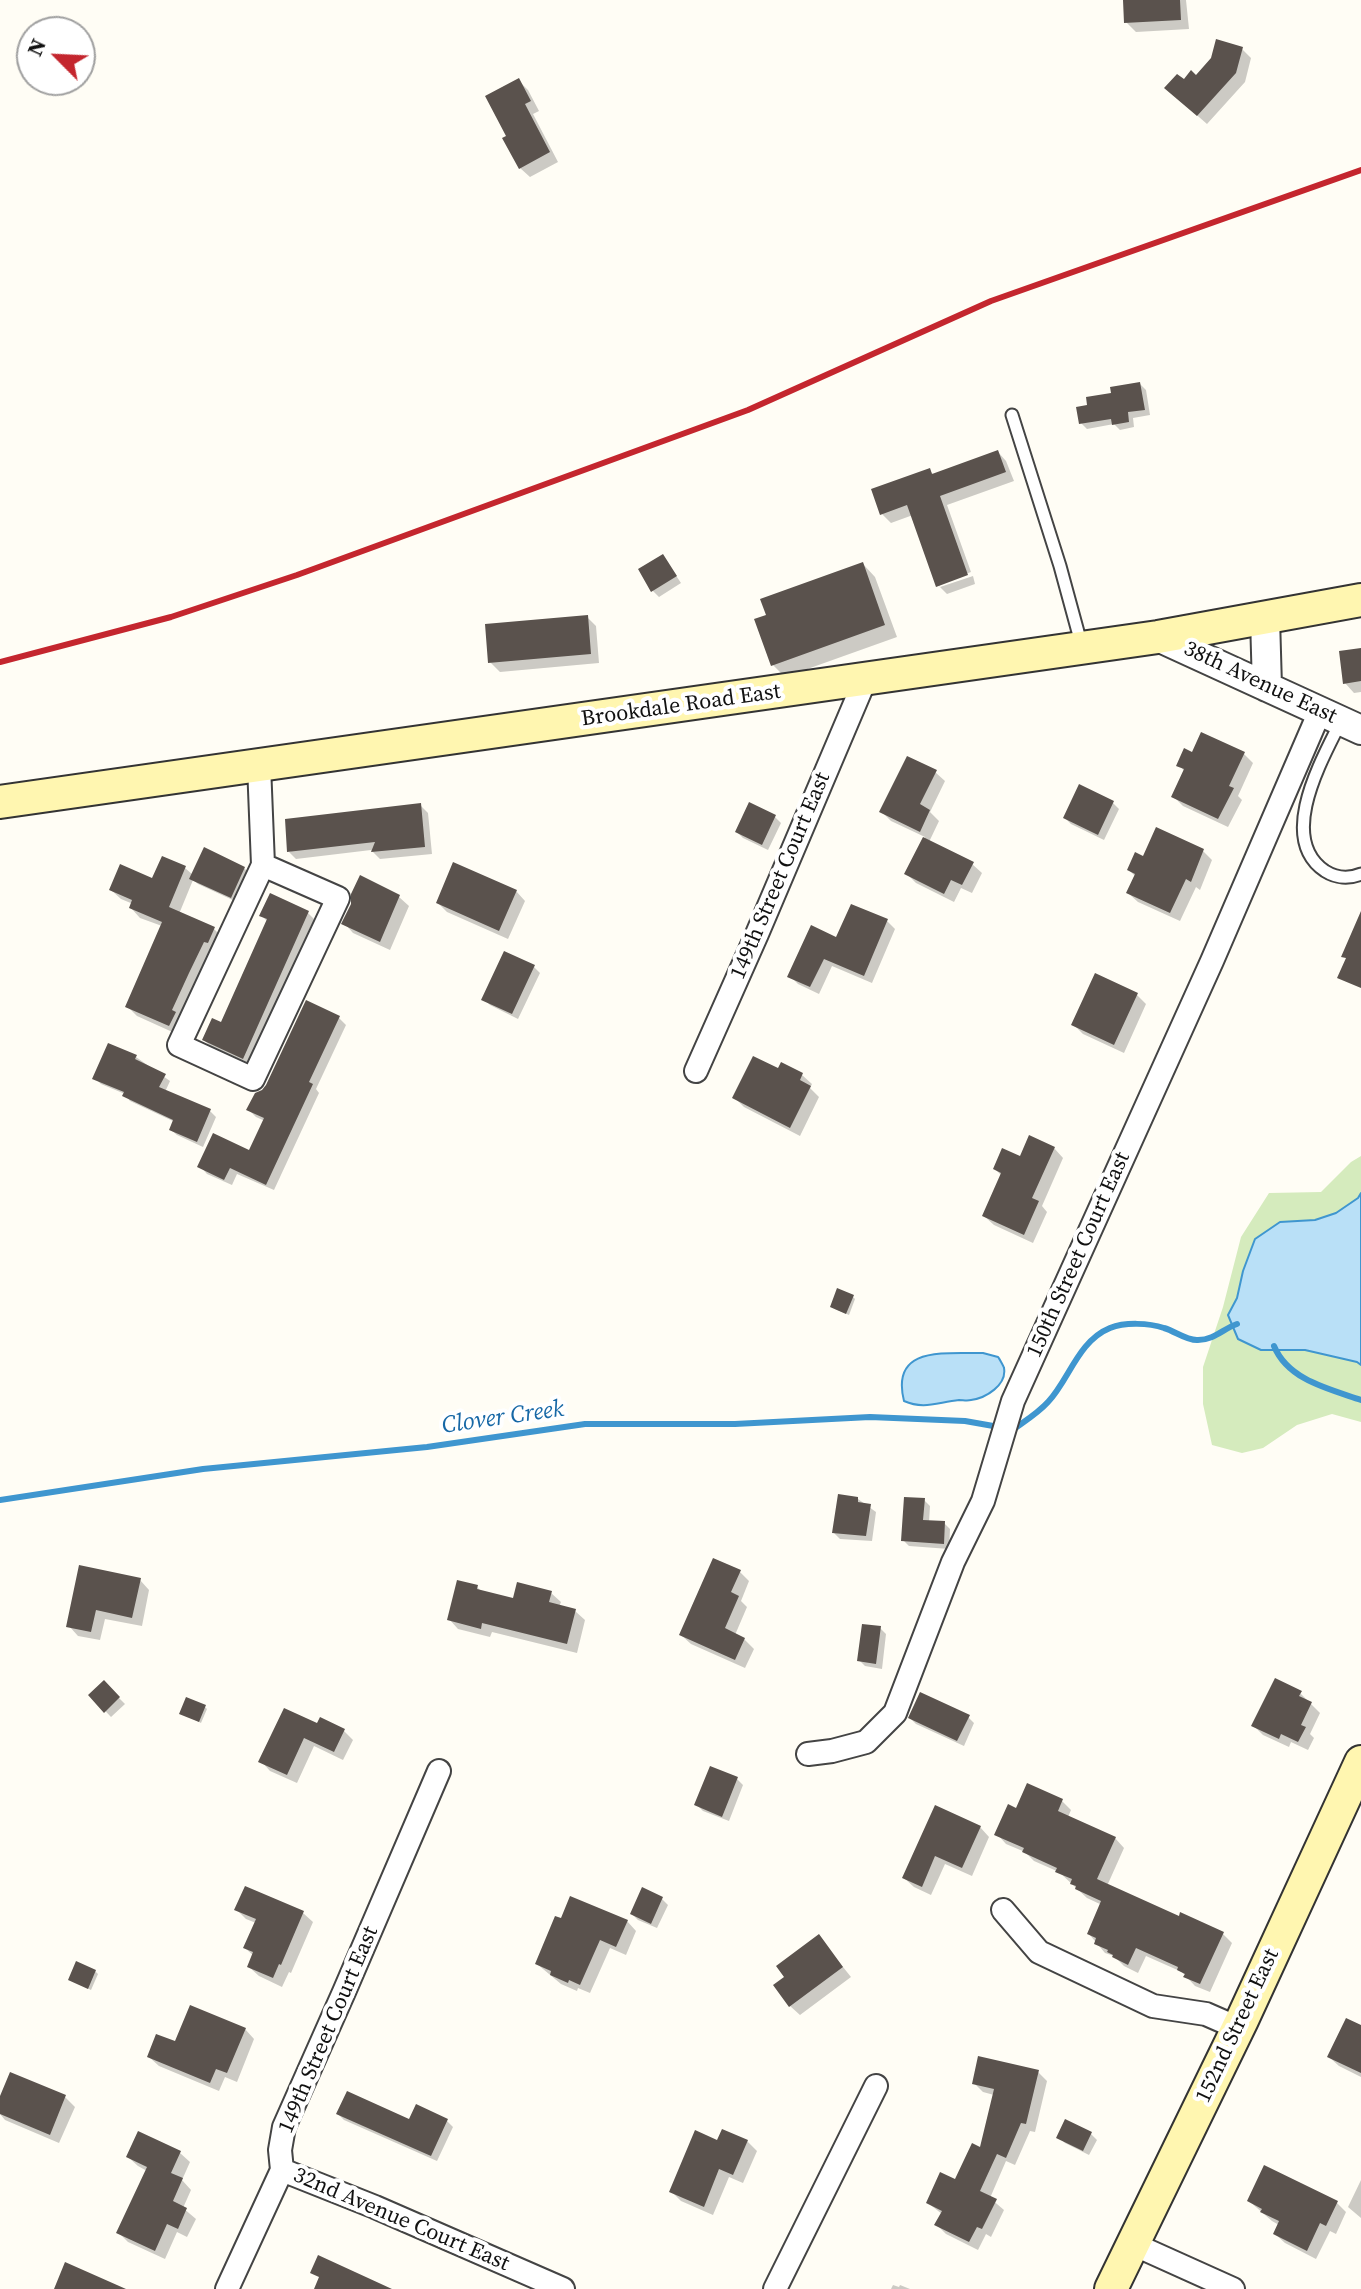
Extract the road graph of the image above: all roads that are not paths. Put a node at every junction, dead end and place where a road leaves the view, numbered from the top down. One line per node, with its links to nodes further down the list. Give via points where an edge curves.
1 (1012, 415): 5 (lane)
2 (1361, 600): 3 (main road, Brookdale Road East)
3 (1265, 618): 4 (main road, Brookdale Road East); 7 (street)
4 (1158, 637): 5 (main road, Brookdale Road East); 7 (street, 38th Avenue East)
5 (1082, 648): 6 (main road, Brookdale Road East)
6 (865, 680): 9 (main road, Brookdale Road East); 13 (street, 149th Street Court East)
7 (1267, 687): 8 (street, 38th Avenue East)
8 (1341, 721): 12 (lane, via 1311,787 1304,837 1324,870 1347,878); 14 (street, 150th Street Court East, via 1212,961 1013,1401 983,1501 953,1562 895,1713 866,1742)
9 (259, 765): 10 (main road, Brookdale Road East); 11 (street)
10 (0, 802)
11 (263, 865): 11 (street, via 179,1045 253,1079 338,898)
12 (1361, 874)
13 (696, 1071)
14 (808, 1754)
15 (439, 1771): 20 (street, 149th Street Court East, via 284,2127)
16 (1359, 1772): 18 (main road, 152nd Street East)
17 (1003, 1910): 18 (street, via 1039,1952 1153,2006 1206,2014)
18 (1238, 2028): 21 (main road, 152nd Street East)
19 (876, 2086): 24 (street)
20 (282, 2170): 22 (street, 149th Street Court East); 23 (street, 32nd Avenue Court East)
21 (1133, 2244): 25 (main road, 152nd Street East); 26 (street)
22 (227, 2289)
23 (563, 2289)
24 (775, 2289)
25 (1111, 2289)
26 (1233, 2289)

